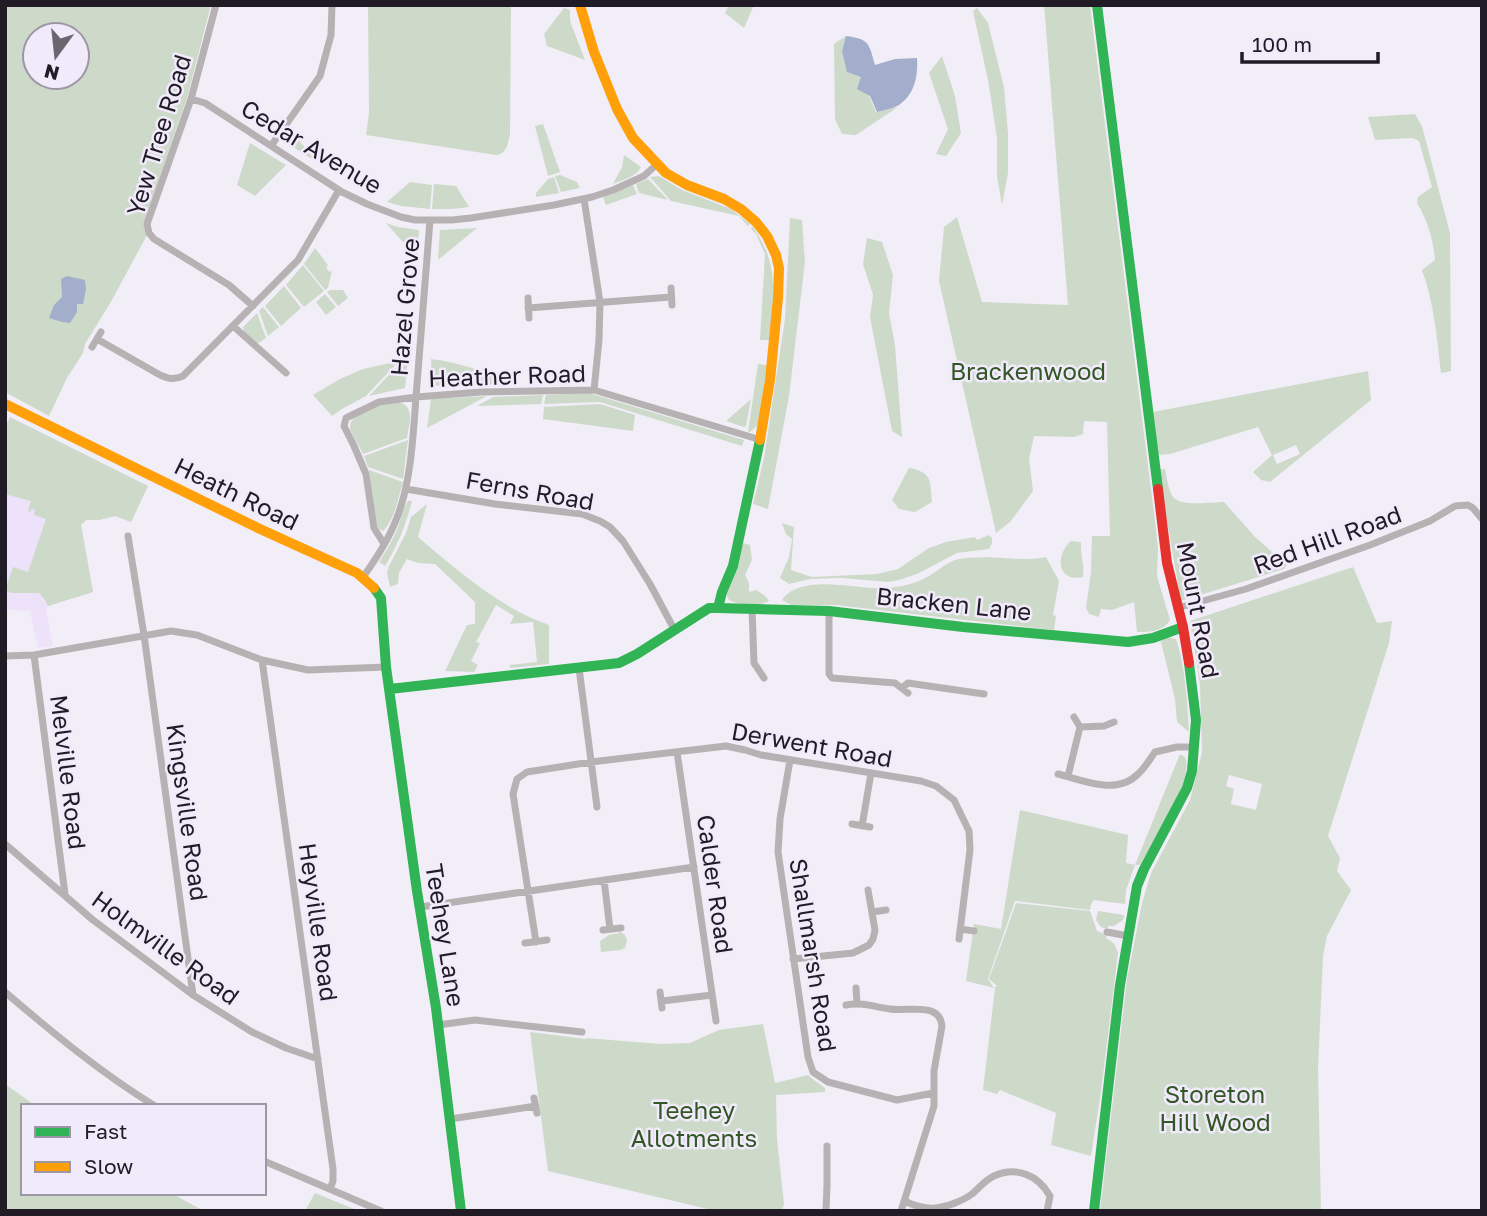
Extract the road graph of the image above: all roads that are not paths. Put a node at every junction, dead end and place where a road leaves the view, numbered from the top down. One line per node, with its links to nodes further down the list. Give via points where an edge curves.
1 (216, 5): 5 (street, Yew Tree Road)
2 (332, 5): 6 (street, via 331,35 320,76)
3 (580, 5): 7 (street, via 617,109 632,138)
4 (1097, 5): 31 (street, Mount Road, via 1165,551)
5 (191, 99): 6 (street, Cedar Avenue, via 205,103); 14 (street, Yew Tree Road, via 147,224 149,233)
6 (271, 146): 8 (street, Cedar Avenue)
7 (657, 164): 9 (street, Cedar Avenue, via 643,176); 23 (street, via 687,185 741,209 767,236 776,255 778,298)
8 (339, 190): 10 (street, Cedar Avenue, via 389,213); 14 (street, via 299,259)
9 (584, 199): 10 (street, Cedar Avenue, via 471,218); 13 (street)
10 (430, 220): 21 (street, Hazel Grove)
11 (671, 296): 13 (street)
12 (528, 298): 15 (street)
13 (600, 302): 15 (street); 20 (street)
14 (254, 306): 17 (street)
15 (528, 307): 16 (street)
16 (529, 317)
17 (233, 326): 18 (street, via 176,379 160,375 99,335); 19 (street)
18 (92, 347)
19 (286, 373)
20 (594, 390): 21 (street, Heather Road); 23 (street, Heather Road)
21 (416, 397): 24 (street, Hazel Grove); 27 (street, Heather Road, via 379,402 346,418 344,426 366,474 374,528)
22 (5, 404): 28 (street, Heath Road)
23 (761, 440): 29 (street, via 733,566)
24 (406, 489): 27 (street, Hazel Grove); 34 (street, Ferns Road, via 582,514 600,521 623,541)
25 (1482, 519): 31 (street, Red Hill Road, via 1468,505 1455,506 1370,545)
26 (128, 536): 35 (street, Kingsville Road)
27 (384, 544): 28 (street, Hazel Grove)
28 (363, 577): 39 (street, via 381,598)
29 (718, 608): 30 (street, Bracken Lane); 34 (street, via 709,608)
30 (752, 608): 32 (street, Bracken Lane); 41 (street, via 754,663)
31 (1177, 608): 33 (street, Mount Road)
32 (829, 611): 33 (street, Bracken Lane, via 1128,642); 43 (street, via 832,678 895,683 905,690 908,683)
33 (1183, 627): 47 (street, Mount Road, via 1192,680)
34 (674, 629): 40 (street, via 619,663)
35 (144, 635): 36 (street); 38 (street, via 184,632); 78 (street, Kingsville Road)
36 (34, 654): 37 (street); 61 (street, Melville Road)
37 (5, 656)
38 (262, 660): 39 (street, via 308,670); 85 (street, Heyville Road)
39 (386, 667): 42 (street, Teehey Lane)
40 (579, 668): 42 (street); 50 (street)
41 (764, 678)
42 (390, 689): 62 (street, Teehey Lane)
43 (984, 694)
44 (1074, 717): 46 (street)
45 (1110, 726): 46 (street)
46 (1080, 727): 53 (street)
47 (1195, 747): 53 (street, via 1155,752 1138,775 1115,785); 69 (street, Mount Road, via 1187,788 1137,886)
48 (677, 752): 49 (street, Derwent Road, via 726,746); 50 (street, Derwent Road); 57 (street, Calder Road)
49 (790, 760): 51 (street, Derwent Road); 74 (street, Shallmarsh Road, via 778,852)
50 (591, 762): 54 (street); 60 (street, Derwent Road, via 527,772 517,779 513,794)
51 (870, 773): 55 (street, via 866,826); 66 (street, Derwent Road, via 921,781 954,800 970,836)
52 (1058, 774): 53 (street)
53 (1068, 776)
54 (596, 807)
55 (852, 824)
56 (5, 844): 61 (street, Holmville Road)
57 (694, 867): 58 (street); 79 (street, Calder Road)
58 (604, 880): 60 (street); 65 (street, via 606,929)
59 (868, 890): 64 (street)
60 (529, 892): 62 (street); 72 (street)
61 (65, 895): 78 (street, Holmville Road)
62 (420, 907): 83 (street, Teehey Lane)
63 (886, 910): 64 (street)
64 (872, 912): 74 (street, via 875,930 869,945 853,953)
65 (621, 928)
66 (961, 929): 67 (street); 70 (street, Derwent Road)
67 (974, 931)
68 (1107, 932): 69 (street)
69 (1128, 936): 99 (street, Mount Road)
70 (959, 939)
71 (547, 940): 72 (street)
72 (536, 942): 73 (street)
73 (525, 943)
74 (793, 959): 86 (street, Shallmarsh Road, via 813,1072 828,1082 897,1100)
75 (856, 988): 80 (street)
76 (5, 992): 87 (street, via 79,1054)
77 (660, 992): 79 (street, via 662,1005)
78 (194, 995): 85 (street, Holmville Road, via 252,1032)
79 (712, 995): 82 (street, Calder Road)
80 (857, 1003): 81 (street); 86 (street, via 923,1009 942,1019)
81 (846, 1005)
82 (716, 1021)
83 (438, 1025): 84 (street, via 475,1020); 89 (street, Teehey Lane)
84 (582, 1032)
85 (318, 1059): 92 (street, Heyville Road, via 333,1170)
86 (933, 1093): 93 (street, via 934,1106)
87 (152, 1104)
88 (536, 1106): 89 (street)
89 (450, 1119): 95 (street, Teehey Lane)
90 (827, 1146): 96 (street)
91 (266, 1162): 92 (street)
92 (330, 1189): 94 (street)
93 (904, 1201): 97 (street); 98 (street, via 945,1206 993,1177 1012,1172 1024,1173 1044,1186 1050,1196)
94 (381, 1211)
95 (461, 1211)
96 (826, 1211)
97 (901, 1211)
98 (1047, 1211)
99 (1094, 1211)

